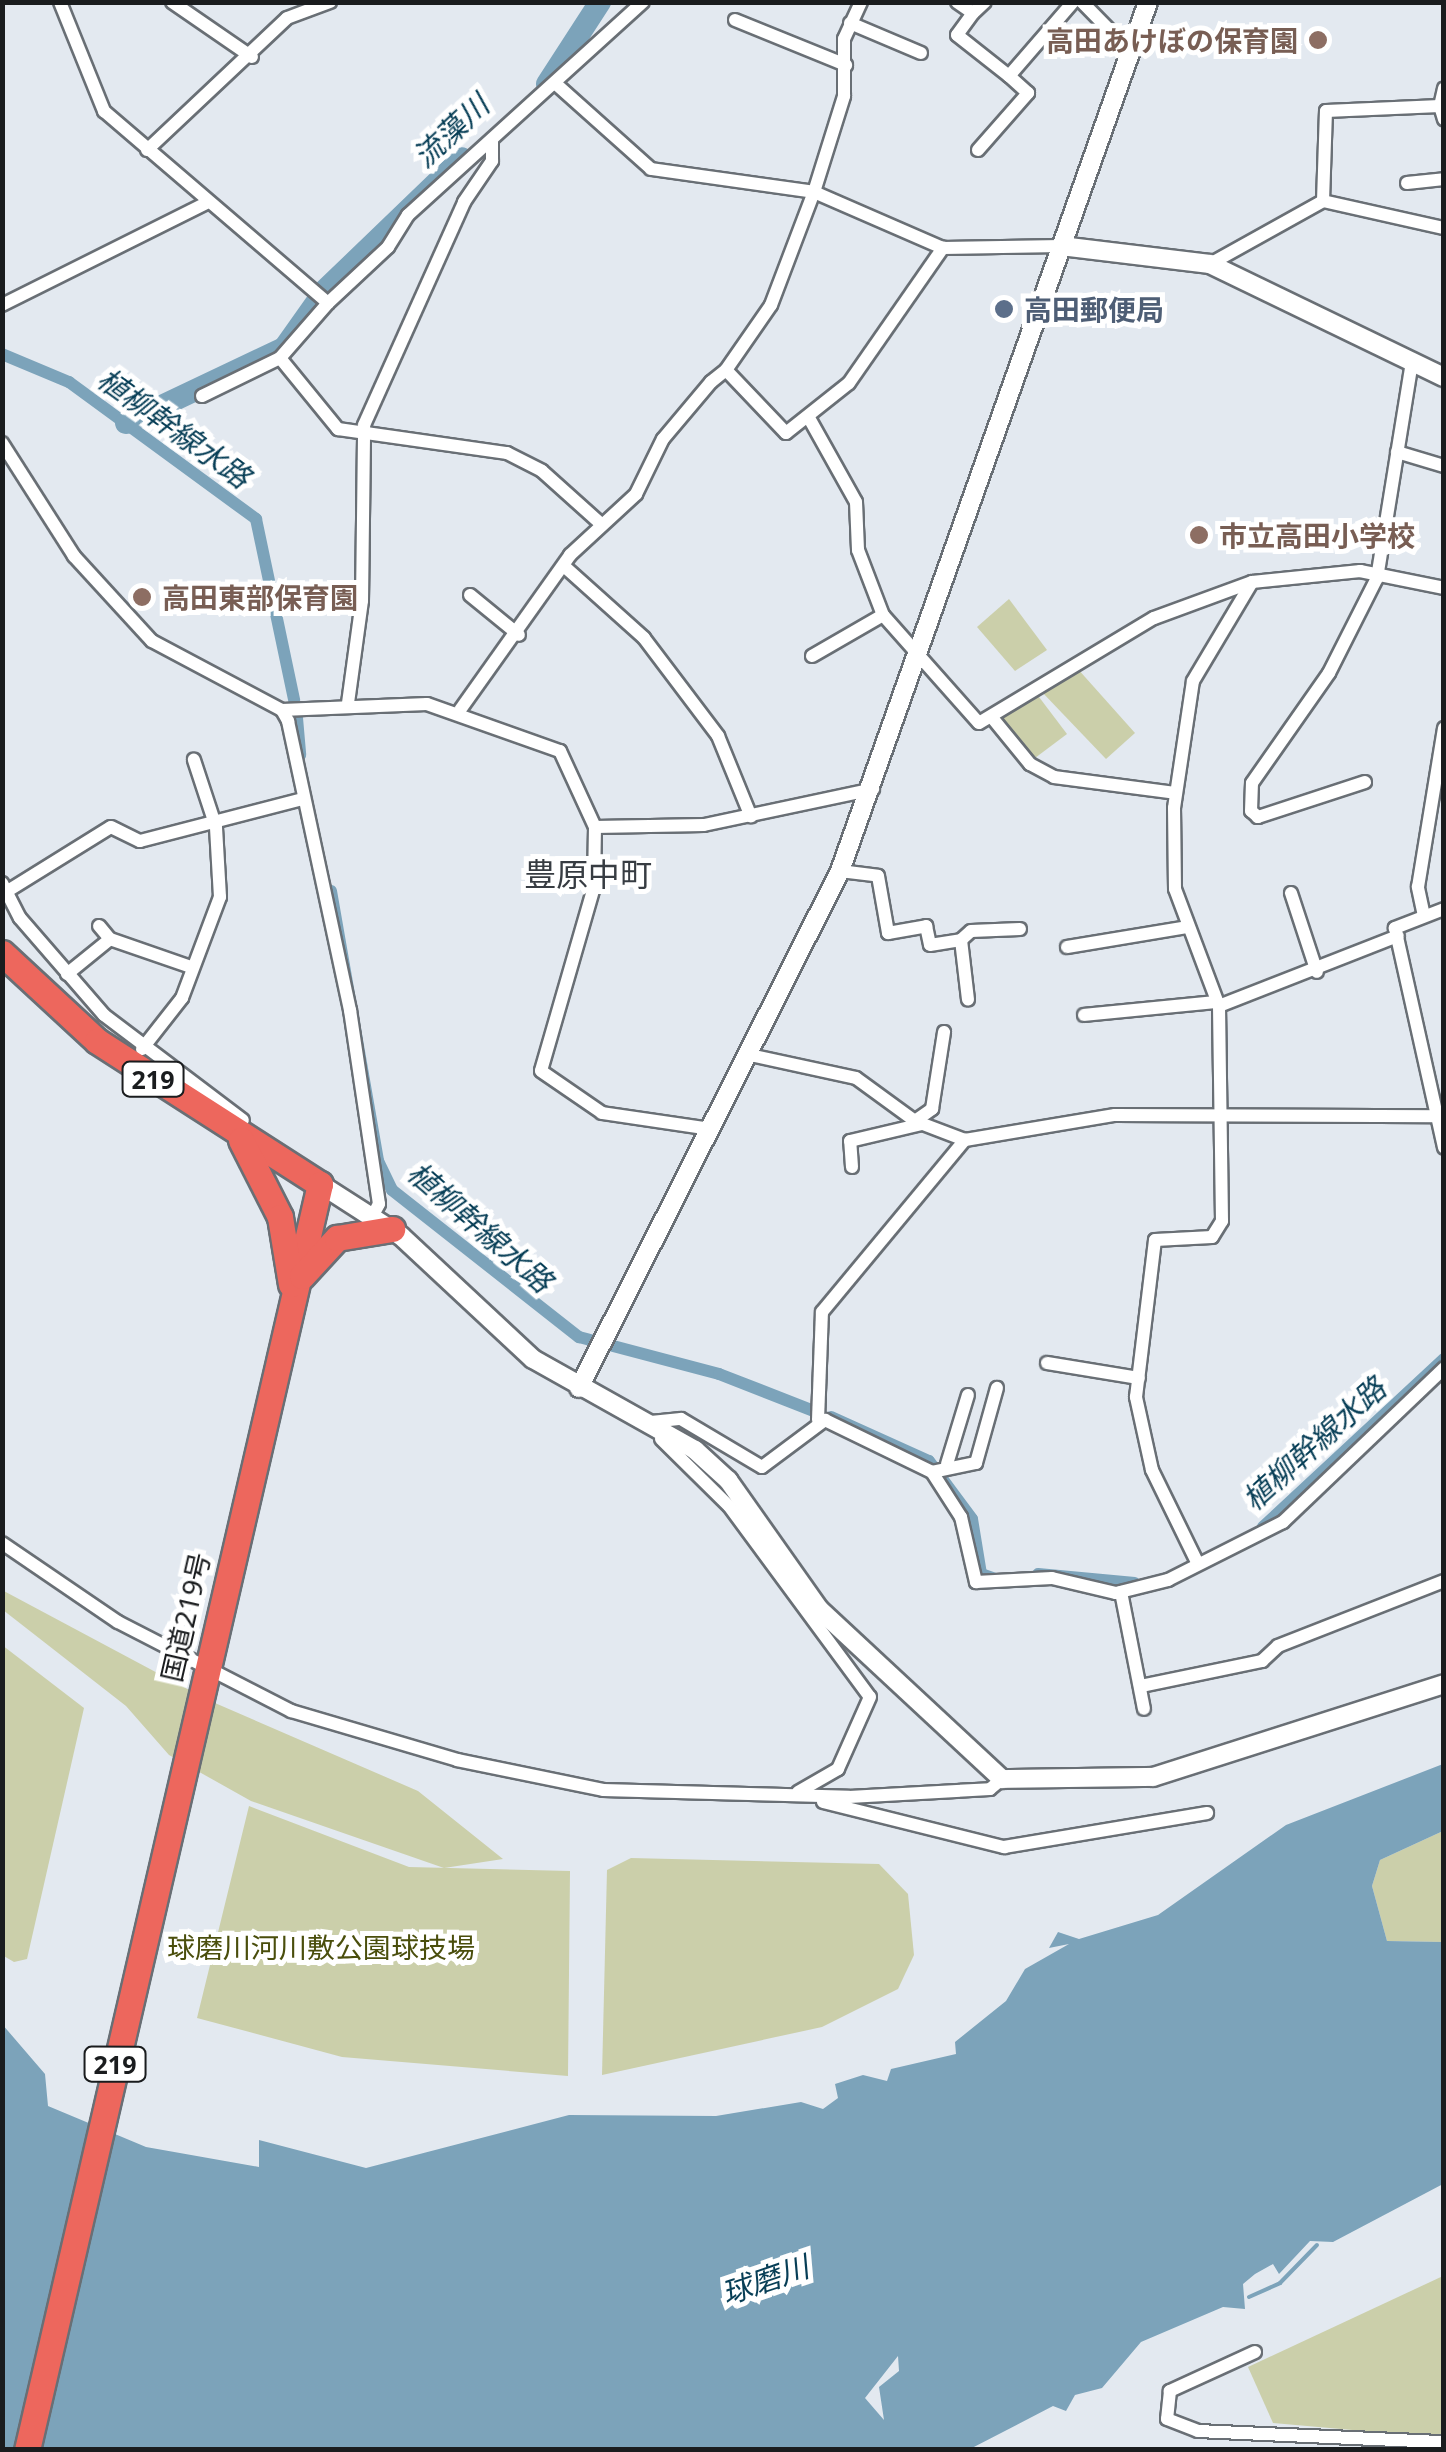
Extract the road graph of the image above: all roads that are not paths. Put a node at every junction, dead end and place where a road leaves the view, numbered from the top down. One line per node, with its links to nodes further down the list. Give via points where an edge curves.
1 (60, 2): 23 (street, via 104,111)
2 (172, 2): 16 (street)
3 (330, 2): 16 (street, via 288,18)
4 (861, 2): 13 (street)
5 (958, 2): 11 (street)
6 (985, 2): 11 (street)
7 (1073, 2): 18 (street)
8 (1082, 2): 14 (street)
9 (1148, 2): 14 (street)
10 (636, 4): 19 (street)
11 (973, 14): 18 (street, via 957,35)
12 (734, 20): 17 (street)
13 (850, 23): 15 (street); 17 (street)
14 (1130, 50): 31 (street)
15 (922, 54)
16 (252, 56): 23 (street)
17 (846, 65): 27 (street)
18 (1008, 76): 24 (street, via 1028,93)
19 (556, 84): 22 (street); 27 (street, via 651,169)
20 (1444, 88): 21 (street)
21 (1442, 112): 28 (street, via 1326,111)
22 (492, 140): 34 (street); 42 (street, via 492,162 464,202)
23 (146, 150): 29 (street)
24 (978, 150)
25 (1444, 179): 26 (street)
26 (1407, 183)
27 (814, 192): 32 (street); 38 (street, via 771,305)
28 (1322, 202): 30 (street); 33 (street)
29 (205, 204): 34 (street); 35 (street)
30 (1444, 228)
31 (1062, 246): 32 (street); 33 (street); 55 (street)
32 (942, 248): 41 (street, via 849,383)
33 (1210, 264): 37 (street)
34 (328, 303): 36 (street)
35 (2, 304)
36 (280, 358): 40 (street); 42 (street, via 330,425)
37 (1412, 361): 39 (street); 44 (street)
38 (726, 370): 41 (street, via 778,432); 46 (street, via 663,439 636,494)
39 (1444, 378)
40 (202, 396)
41 (809, 418): 52 (street, via 856,502 858,550)
42 (364, 438): 46 (street, via 506,453 542,471); 56 (street, via 362,601)
43 (2, 443): 57 (street, via 74,556 152,641)
44 (1397, 452): 45 (street); 48 (street)
45 (1444, 466)
46 (601, 524): 47 (street)
47 (564, 567): 53 (street); 66 (street, via 644,638 718,736)
48 (1377, 578): 49 (street); 50 (street); 62 (street, via 1329,674 1252,783 1251,811 1258,817)
49 (1252, 582): 59 (street, via 1154,618); 64 (street, via 1193,682)
50 (1444, 588)
51 (470, 596): 53 (street)
52 (883, 616): 54 (street); 55 (street)
53 (520, 635): 58 (street)
54 (812, 656)
55 (919, 661): 59 (street, via 979,723); 63 (street)
56 (348, 703): 57 (street); 58 (street)
57 (282, 710): 65 (street)
58 (460, 710): 68 (street, via 560,751)
59 (994, 720): 64 (street, via 1030,764 1054,777)
60 (1444, 728): 73 (street, via 1418,888)
61 (194, 760): 67 (street)
62 (1366, 782)
63 (873, 789): 66 (street); 69 (street)
64 (1175, 793): 75 (street, via 1175,889)
65 (302, 799): 67 (street); 100 (street, via 350,1010)
66 (751, 817): 68 (street)
67 (216, 827): 70 (street, via 140,841 111,827); 82 (street, via 220,898)
68 (595, 827): 94 (street, via 594,895 541,1071 602,1113)
69 (840, 871): 79 (street, via 878,876 888,933 926,926 930,945); 90 (street)
70 (4, 887): 84 (street)
71 (1291, 893): 83 (street)
72 (1444, 909): 73 (street)
73 (1424, 916): 77 (street, via 1395,928)
74 (99, 926): 78 (street)
75 (1188, 927): 80 (street); 86 (street)
76 (1020, 929): 79 (street, via 971,931)
77 (1398, 936): 83 (street); 92 (street)
78 (110, 939): 82 (street); 84 (street)
79 (961, 940): 85 (street)
80 (1067, 947)
81 (2, 954): 95 (highway, 219, via 98,1041)
82 (188, 966): 89 (street, via 182,998)
83 (1316, 972): 86 (street)
84 (67, 974): 89 (street)
85 (968, 1000)
86 (1218, 1004): 87 (street); 91 (street)
87 (1084, 1015)
88 (944, 1032): 93 (street, via 932,1109)
89 (142, 1049): 99 (street)
90 (750, 1055): 93 (street, via 856,1078); 94 (street)
91 (1216, 1113): 92 (street); 96 (street, via 1085,1116); 104 (street, via 1218,1232 1155,1240)
92 (1440, 1117): 97 (street)
93 (918, 1123): 96 (street); 98 (street, via 850,1141)
94 (710, 1129): 105 (street)
95 (235, 1132): 99 (highway, 219); 101 (highway, via 280,1218)
96 (966, 1140): 109 (street, via 822,1312)
97 (1444, 1148)
98 (852, 1167)
99 (320, 1184): 100 (street); 101 (highway, 国道219号 / 219)
100 (382, 1222): 101 (highway, via 337,1238); 105 (street, via 533,1359)
101 (293, 1294): 116 (highway, 国道219号 / 219)
102 (1047, 1363): 104 (street)
103 (1444, 1368): 113 (street, via 1283,1522)
104 (1138, 1378): 113 (street, via 1152,1470)
105 (579, 1388): 108 (street)
106 (997, 1388): 111 (street, via 976,1463)
107 (968, 1395): 111 (street)
108 (620, 1408): 110 (street); 121 (street, via 694,1466 870,1697 838,1770)
109 (818, 1420): 110 (street, via 762,1467 681,1419); 111 (street)
110 (651, 1422): 120 (street, via 728,1480 819,1609)
111 (938, 1468): 115 (street, via 961,1517 976,1582 1052,1578)
112 (2, 1542): 116 (street, via 91,1606)
113 (1196, 1560): 115 (street)
114 (1444, 1581): 118 (street, via 1278,1646 1262,1661)
115 (1121, 1592): 118 (street)
116 (207, 1661): 121 (street, via 292,1711 514,1774 603,1790); 126 (highway, 国道219号 / 219)
117 (1444, 1684): 120 (street, via 1153,1777)
118 (1141, 1686): 119 (street)
119 (1144, 1709)
120 (1002, 1779): 121 (street, via 964,1791)
121 (791, 1795): 122 (street, via 1004,1848)
122 (1207, 1813)
123 (1255, 2352): 124 (street, via 1170,2391 1167,2419 1198,2431)
124 (1284, 2432): 125 (street); 127 (street)
125 (1444, 2442)
126 (27, 2450)
127 (1283, 2450)

